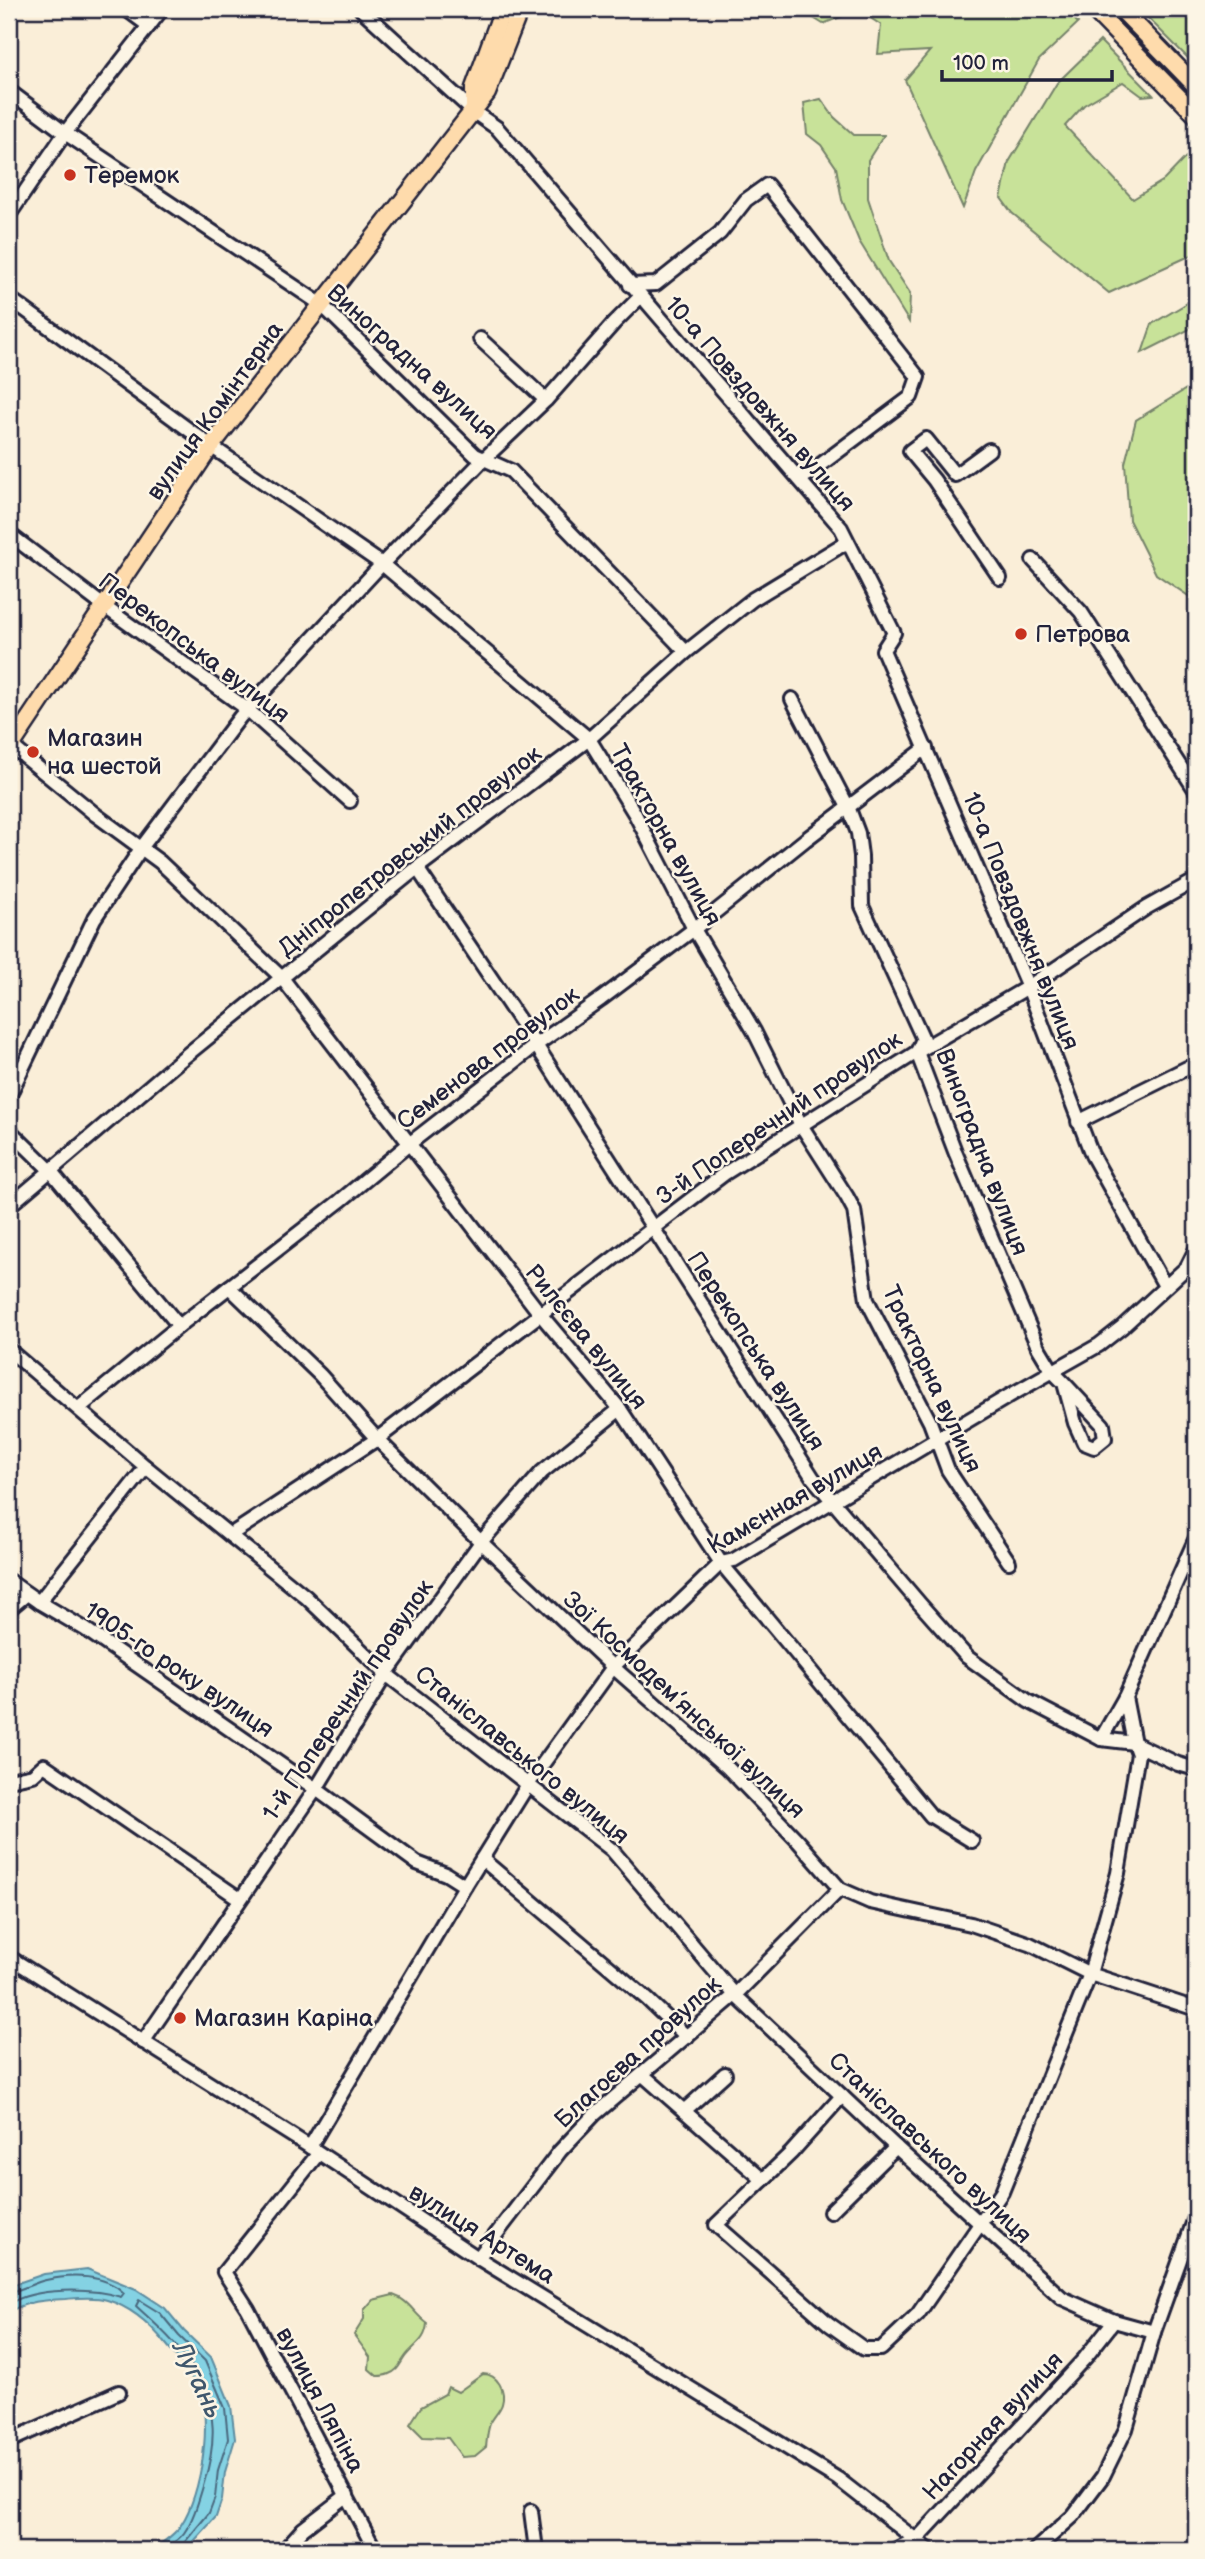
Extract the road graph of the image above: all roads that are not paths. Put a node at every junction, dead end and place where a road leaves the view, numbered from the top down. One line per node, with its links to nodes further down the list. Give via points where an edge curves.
1 (126, 9): 8 (street)
2 (162, 9): 8 (street)
3 (360, 9): 11 (street, 10-а Повздовжня вулиця)
4 (503, 9): 11 (main road, via 474,88)
5 (520, 9): 11 (main road, вулиця Комінтерна, via 487,93)
6 (1093, 9): 12 (main road)
7 (1121, 9): 9 (main road)
8 (149, 26): 13 (street)
9 (1196, 86)
10 (9, 92): 13 (street, Виноградна вулиця)
11 (474, 112): 15 (street, 10-а Повздовжня вулиця, via 497,128); 18 (main road, вулиця Комінтерна)
12 (1196, 115)
13 (65, 133): 14 (street); 18 (street, Виноградна вулиця)
14 (9, 215)
15 (630, 285): 16 (street, 10-а Повздовжня вулиця); 24 (street, via 656,284 720,233 746,200 767,185 918,377 911,397)
16 (640, 297): 20 (street); 24 (street, 10-а Повздовжня вулиця)
17 (9, 298): 21 (street, Тракторна вулиця)
18 (322, 305): 21 (main road, вулиця Комінтерна); 23 (street, Виноградна вулиця, via 475,455)
19 (480, 339): 20 (street)
20 (546, 400): 23 (street)
21 (211, 446): 28 (street, Тракторна вулиця); 30 (main road, вулиця Комінтерна)
22 (989, 450): 29 (street, via 955,475 926,439 910,451)
23 (485, 458): 28 (street); 31 (street, Виноградна вулиця, via 511,471)
24 (800, 480): 26 (street, 10-а Повздовжня вулиця, via 841,528)
25 (9, 534): 30 (street, Перекопська вулиця)
26 (847, 542): 31 (street, Дніпропетровський провулок, via 752,599); 36 (street, 10-а Повздовжня вулиця, via 894,633 883,650)
27 (1033, 559): 37 (street, via 1081,612)
28 (382, 564): 33 (street); 34 (street, Тракторна вулиця)
29 (1000, 578)
30 (105, 607): 33 (street, Перекопська вулиця); 35 (main road, вулиця Комінтерна)
31 (686, 652): 34 (street, Дніпропетровський провулок)
32 (792, 699): 39 (street, Виноградна вулиця)
33 (247, 709): 38 (street, Перекопська вулиця); 40 (street)
34 (589, 738): 41 (street, Дніпропетровський провулок); 43 (street, Тракторна вулиця, via 635,814)
35 (9, 746): 40 (street, Рилєєва вулиця)
36 (926, 748): 39 (street, Семенова провулок); 45 (street, 10-а Повздовжня вулиця)
37 (1196, 790)
38 (350, 801)
39 (849, 808): 43 (street, Семенова провулок); 47 (street, Виноградна вулиця, via 858,833 862,906 923,1039)
40 (142, 847): 44 (street, Рилєєва вулиця); 49 (street, via 94,919)
41 (417, 868): 44 (street, Дніпропетровський провулок); 46 (street, Перекопська вулиця)
42 (1196, 880): 45 (street, 3-й Поперечний провулок)
43 (694, 929): 46 (street, Семенова провулок); 51 (street, Тракторна вулиця, via 754,1031)
44 (282, 978): 53 (street, Рилєєва вулиця); 54 (street, Дніпропетровський провулок)
45 (1028, 987): 47 (street, 3-й Поперечний провулок); 50 (street, 10-а Повздовжня вулиця)
46 (536, 1045): 53 (street, Семенова провулок); 56 (street, Перекопська вулиця)
47 (916, 1052): 51 (street, 3-й Поперечний провулок); 63 (street, Виноградна вулиця, via 1007,1275)
48 (1196, 1067): 50 (street)
49 (9, 1096)
50 (1078, 1122): 58 (street, 10-а Повздовжня вулиця, via 1091,1155)
51 (801, 1125): 56 (street, 3-й Поперечний провулок); 68 (street, Тракторна вулиця, via 854,1210 867,1300)
52 (9, 1130): 54 (street)
53 (408, 1144): 59 (street, Семенова провулок); 60 (street, Рилєєва вулиця)
54 (50, 1170): 55 (street, Дніпропетровський провулок); 61 (street)
55 (9, 1206)
56 (652, 1228): 60 (street, 3-й Поперечний провулок); 70 (street, Перекопська вулиця, via 813,1478)
57 (1196, 1249): 58 (street, Камєнная вулиця, via 1187,1267)
58 (1165, 1286): 63 (street, Камєнная вулиця, via 1099,1345)
59 (229, 1287): 61 (street, Семенова провулок); 67 (street, Зої Космодем’янської вулиця, via 320,1375)
60 (541, 1315): 66 (street, Рилєєва вулиця); 67 (street, 3-й Поперечний провулок)
61 (179, 1326): 65 (street, Семенова провулок)
62 (9, 1350): 65 (street, Станіславського вулиця)
63 (1053, 1372): 64 (street, Виноградна вулиця); 68 (street, Камєнная вулиця)
64 (1064, 1382): 64 (street, Виноградна вулиця, via 1084,1443 1094,1447 1105,1438 1103,1425)
65 (79, 1408): 69 (street, Станіславського вулиця)
66 (620, 1409): 73 (street, 1-й Поперечний провулок, via 542,1472); 75 (street, Рилєєва вулиця)
67 (377, 1439): 71 (street, 3-й Поперечний провулок); 73 (street, Зої Космодем’янської вулиця)
68 (937, 1440): 70 (street, Камєнная вулиця); 74 (street, Тракторна вулиця, via 948,1470)
69 (146, 1467): 71 (street, Станіславського вулиця); 78 (street)
70 (833, 1501): 75 (street, Камєнная вулиця, via 734,1560); 83 (street, Перекопська вулиця, via 967,1657 1028,1700)
71 (230, 1535): 81 (street, Станіславського вулиця, via 306,1597)
72 (1196, 1538): 82 (street)
73 (481, 1542): 80 (street, Зої Космодем’янської вулиця); 81 (street, 1-й Поперечний провулок)
74 (1009, 1562)
75 (720, 1563): 80 (street, Камєнная вулиця); 89 (street, Рилєєва вулиця, via 932,1816)
76 (9, 1581): 77 (street, 1905-го року вулиця)
77 (27, 1594): 78 (street, 1905-го року вулиця); 79 (street)
78 (40, 1602): 88 (street, 1905-го року вулиця)
79 (9, 1609)
80 (613, 1667): 87 (street, Камєнная вулиця); 92 (street, Зої Космодем’янської вулиця, via 728,1768)
81 (386, 1674): 87 (street, Станіславського вулиця); 88 (street, 1-й Поперечний провулок)
82 (1125, 1697): 83 (street); 84 (street)
83 (1101, 1739): 84 (street, Перекопська вулиця)
84 (1134, 1743): 85 (street, Перекопська вулиця); 95 (street, via 1138,1754 1118,1873)
85 (1196, 1769)
86 (9, 1780): 93 (street, via 33,1775 44,1765)
87 (529, 1783): 90 (street, Камєнная вулиця); 96 (street, Станіславського вулиця, via 612,1850)
88 (316, 1789): 91 (street, 1905-го року вулиця, via 417,1863); 93 (street, 1-й Поперечний провулок)
89 (972, 1841)
90 (482, 1859): 91 (street, Камєнная вулиця); 98 (street)
91 (465, 1886): 105 (street, Камєнная вулиця)
92 (839, 1889): 95 (street, Зої Космодем’янської вулиця, via 870,1902 971,1924 1030,1944); 96 (street, Благоєва провулок)
93 (240, 1899): 99 (street, 1-й Поперечний провулок)
94 (9, 1957): 99 (street, вулиця Артема)
95 (1090, 1974): 97 (street, Зої Космодем’янської вулиця); 109 (street, via 1002,2192)
96 (735, 1994): 98 (street, Благоєва провулок); 102 (street, Станіславського вулиця)
97 (1196, 2009)
98 (687, 2037): 101 (street, Благоєва провулок)
99 (143, 2042): 105 (street, вулиця Артема)
100 (725, 2074): 103 (street)
101 (643, 2075): 103 (street); 110 (street, Благоєва провулок, via 594,2115 560,2151)
102 (842, 2096): 104 (street, Станіславського вулиця); 106 (street)
103 (684, 2111): 106 (street)
104 (896, 2147): 107 (street); 109 (street, Станіславського вулиця)
105 (314, 2154): 110 (street, вулиця Артема); 111 (street, Камєнная вулиця)
106 (763, 2180): 109 (street, via 716,2225 864,2349 881,2349 918,2315)
107 (830, 2212)
108 (1196, 2215): 113 (street)
109 (981, 2225): 112 (street, Станіславського вулиця, via 1062,2298)
110 (478, 2258): 118 (street, вулиця Артема, via 838,2479)
111 (224, 2272): 116 (street, вулиця Ляпіна)
112 (1114, 2321): 113 (street, Станіславського вулиця); 118 (street, Нагорная вулиця)
113 (1154, 2332): 124 (street, via 1126,2429 1103,2476 1073,2516)
114 (119, 2392): 115 (street)
115 (9, 2441)
116 (348, 2496): 119 (street, via 303,2529); 120 (street, вулиця Ляпіна)
117 (531, 2511): 121 (street)
118 (917, 2539): 122 (street, Нагорная вулиця); 123 (street, вулиця Артема)
119 (284, 2550)
120 (375, 2550)
121 (536, 2550)
122 (894, 2550)
123 (929, 2550)
124 (1035, 2550)

